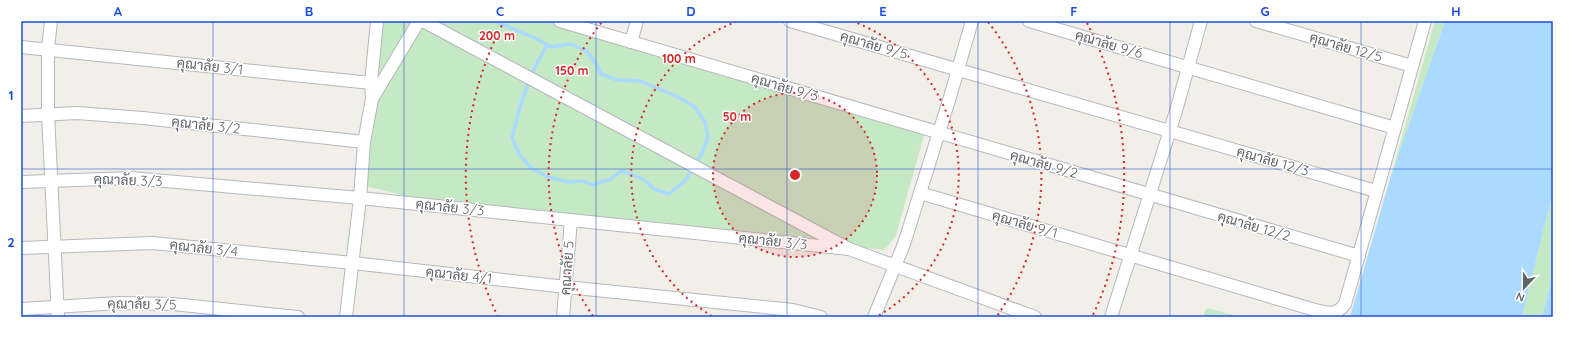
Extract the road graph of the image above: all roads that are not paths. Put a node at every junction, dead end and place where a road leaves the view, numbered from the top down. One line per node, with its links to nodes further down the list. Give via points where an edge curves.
1 (51, 21): 15 (street)
2 (377, 21): 19 (street)
3 (419, 21): 20 (street)
4 (423, 21): 36 (street)
5 (560, 21): 13 (street, คุณาลัย 9/3)
6 (637, 21): 13 (street)
7 (790, 21): 18 (street, คุณาลัย 9/5)
8 (972, 21): 18 (street)
9 (1029, 21): 17 (street, คุณาลัย 9/6)
10 (1201, 21): 17 (street)
11 (1256, 21): 16 (street, คุณาลัย 12/5)
12 (1425, 21): 16 (street)
13 (631, 42): 25 (street, คุณาลัย 9/3)
14 (21, 47): 15 (street, คุณาลัย 3/1)
15 (48, 49): 19 (street, คุณาลัย 3/1); 21 (street)
16 (1412, 66): 23 (street)
17 (1188, 67): 23 (street, คุณาลัย 9/6); 24 (street)
18 (958, 70): 24 (street, คุณาลัย 9/5); 25 (street)
19 (371, 83): 20 (street)
20 (372, 99): 26 (street)
21 (48, 114): 22 (street, คุณาลัย 3/2); 26 (street, คุณาลัย 3/2, via 77,113 143,118); 27 (street)
22 (21, 116)
23 (1395, 128): 29 (street)
24 (1170, 131): 29 (street, คุณาลัย 12/3); 31 (street)
25 (939, 133): 30 (street); 31 (street, คุณาลัย 9/2)
26 (364, 142): 32 (street)
27 (52, 180): 28 (street, คุณาลัย 3/3); 32 (street, คุณาลัย 3/3, via 132,178); 34 (street)
28 (21, 182)
29 (1376, 191): 38 (street)
30 (920, 193): 37 (street, คุณาลัย 9/1); 40 (street, via 904,244)
31 (1149, 195): 37 (street); 38 (street, คุณาลัย 12/2)
32 (360, 198): 33 (street, คุณาลัย 3/3); 39 (street)
33 (571, 220): 36 (street, คุณาลัย 3/3); 41 (street, คุณาลัย 5)
34 (54, 246): 35 (street, คุณาลัย 3/4); 39 (street, คุณาลัย 3/4, via 152,243); 43 (street)
35 (21, 248)
36 (849, 249): 40 (street)
37 (1130, 256): 38 (street, คุณาลัย 9/1, via 1315,310 1334,313 1345,304); 50 (street)
38 (1359, 256)
39 (353, 263): 41 (street, คุณาลัย 4/1); 45 (street)
40 (894, 266): 48 (street); 49 (street)
41 (566, 287): 46 (street, คุณาลัย 5); 47 (street, คุณาลัย 4/1, via 793,310)
42 (21, 309): 43 (street, คุณาลัย 3/5)
43 (58, 312): 44 (street, คุณาลัย 3/5, via 119,303 173,304)
44 (298, 317)
45 (346, 317)
46 (563, 317)
47 (821, 317)
48 (874, 317)
49 (1035, 317)
50 (1111, 317)

